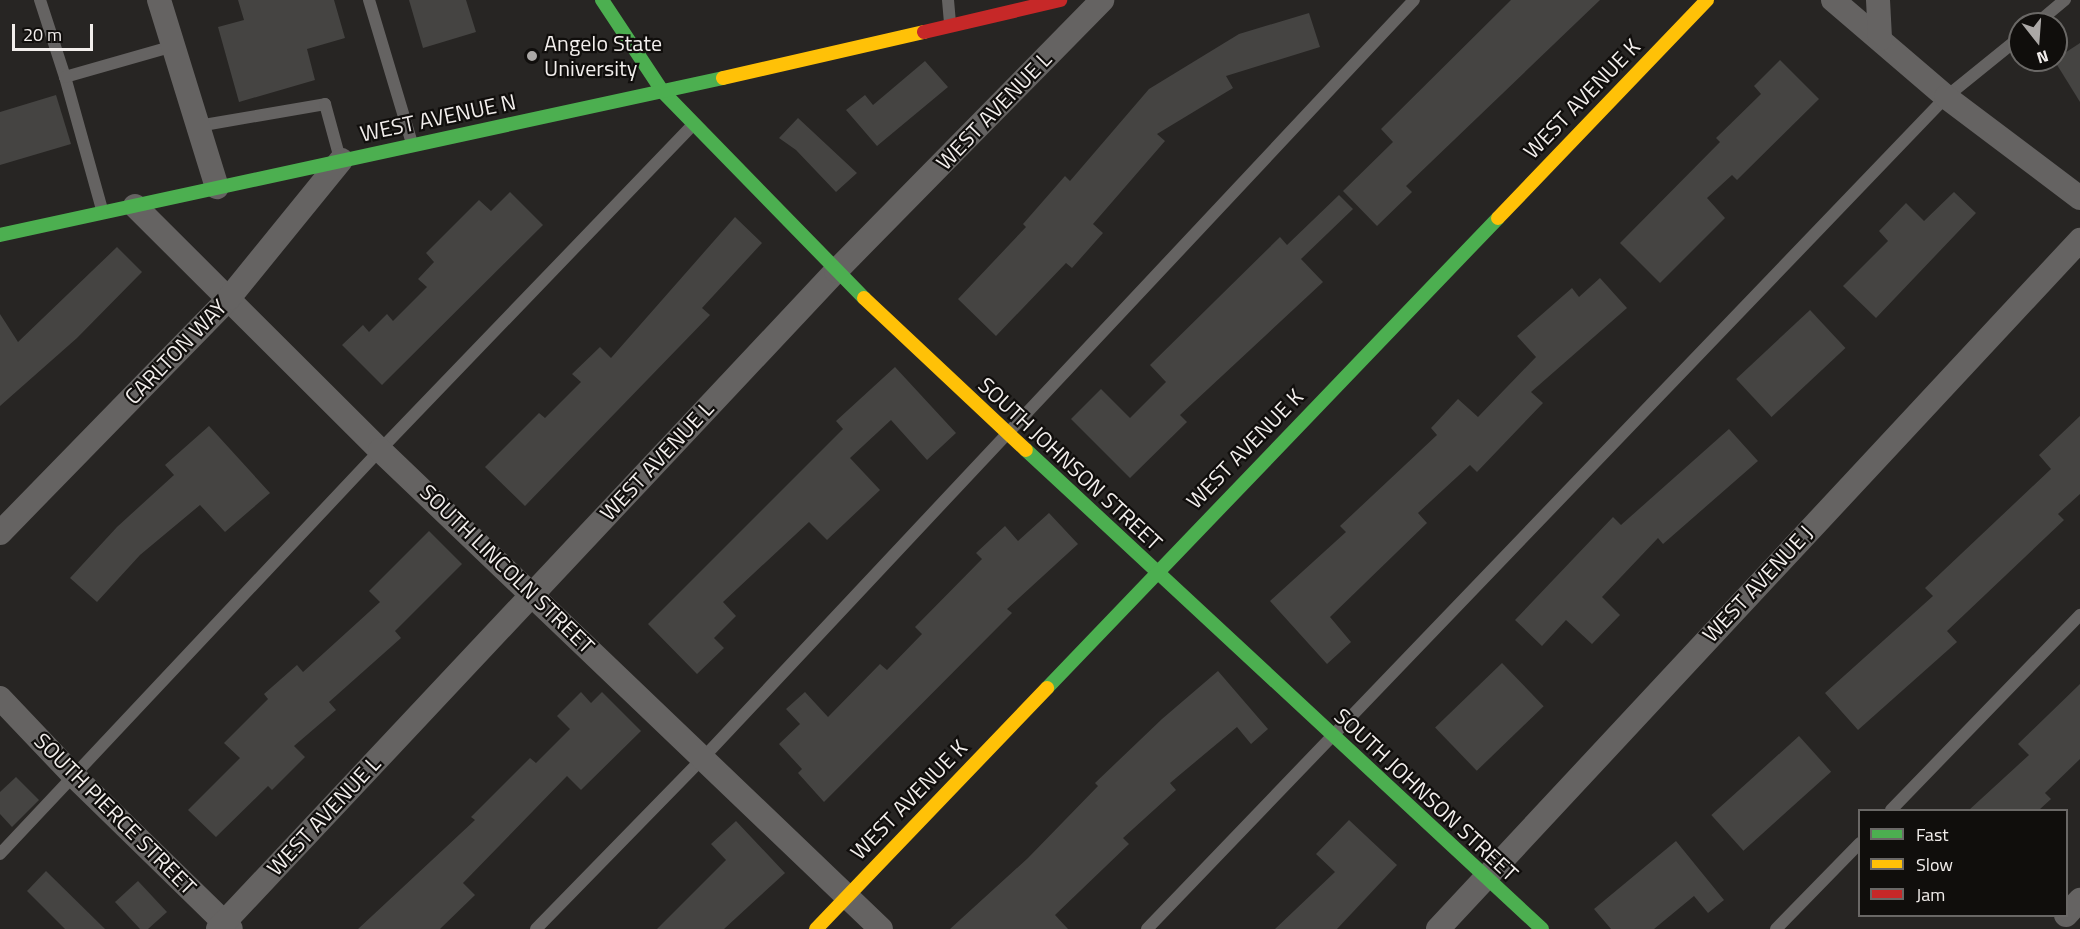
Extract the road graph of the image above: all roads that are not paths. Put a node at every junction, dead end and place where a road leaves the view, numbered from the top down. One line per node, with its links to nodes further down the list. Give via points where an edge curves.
1 (40, 0): 18 (lane)
2 (159, 0): 16 (street)
3 (369, 0): 23 (lane)
4 (602, 0): 19 (street, SOUTH JOHNSON STREET)
5 (948, 0): 14 (lane)
6 (1060, 0): 14 (street, WEST AVENUE N)
7 (1102, 0): 31 (street, WEST AVENUE L)
8 (1414, 0): 33 (lane)
9 (1707, 0): 36 (street, WEST AVENUE K)
10 (1833, 0): 15 (street)
11 (1878, 0): 15 (street)
12 (2065, 0): 13 (lane)
13 (2050, 12)
14 (950, 24): 19 (street, WEST AVENUE N)
15 (1880, 39): 20 (street)
16 (174, 46): 18 (lane); 22 (street)
17 (2008, 47): 20 (lane)
18 (65, 77): 28 (lane)
19 (663, 92): 21 (street, SOUTH JOHNSON STREET); 23 (street, WEST AVENUE N)
20 (1946, 97): 26 (street); 40 (lane)
21 (694, 124): 31 (street, SOUTH JOHNSON STREET); 34 (lane)
22 (198, 126): 24 (lane, via 325,104); 25 (street)
23 (413, 144): 24 (street, WEST AVENUE N)
24 (341, 160): 25 (street, WEST AVENUE N); 32 (street, CARLTON WAY)
25 (217, 188): 27 (street, WEST AVENUE N)
26 (2080, 198)
27 (135, 206): 28 (street, WEST AVENUE N); 32 (street, SOUTH LINCOLN STREET)
28 (103, 213): 29 (street, WEST AVENUE N)
29 (0, 235)
30 (2080, 240): 46 (street, WEST AVENUE J)
31 (836, 271): 33 (street, SOUTH JOHNSON STREET); 37 (street, WEST AVENUE L)
32 (229, 298): 34 (street, SOUTH LINCOLN STREET); 35 (street, CARLTON WAY)
33 (1006, 432): 36 (street, SOUTH JOHNSON STREET); 41 (lane)
34 (380, 450): 37 (street, SOUTH LINCOLN STREET); 42 (lane)
35 (0, 533)
36 (1155, 572): 40 (street, SOUTH JOHNSON STREET); 47 (street, WEST AVENUE K)
37 (533, 593): 41 (street, SOUTH LINCOLN STREET); 51 (street, WEST AVENUE L)
38 (2080, 615): 43 (lane)
39 (0, 698): 42 (street, SOUTH PIERCE STREET)
40 (1333, 737): 46 (street, SOUTH JOHNSON STREET); 55 (lane)
41 (703, 758): 47 (street, SOUTH LINCOLN STREET); 52 (lane)
42 (74, 776): 45 (lane); 51 (street, SOUTH PIERCE STREET)
43 (1891, 809)
44 (1858, 845): 58 (lane)
45 (0, 854)
46 (1484, 878): 56 (street, WEST AVENUE J); 57 (street, SOUTH JOHNSON STREET)
47 (845, 897): 53 (street, WEST AVENUE K); 54 (street, SOUTH LINCOLN STREET)
48 (2080, 900): 49 (street)
49 (2068, 913)
50 (2064, 917): 59 (street)
51 (225, 927)
52 (536, 929)
53 (816, 929)
54 (881, 929)
55 (1147, 929)
56 (1438, 929)
57 (1542, 929)
58 (1776, 929)
59 (2054, 929)

